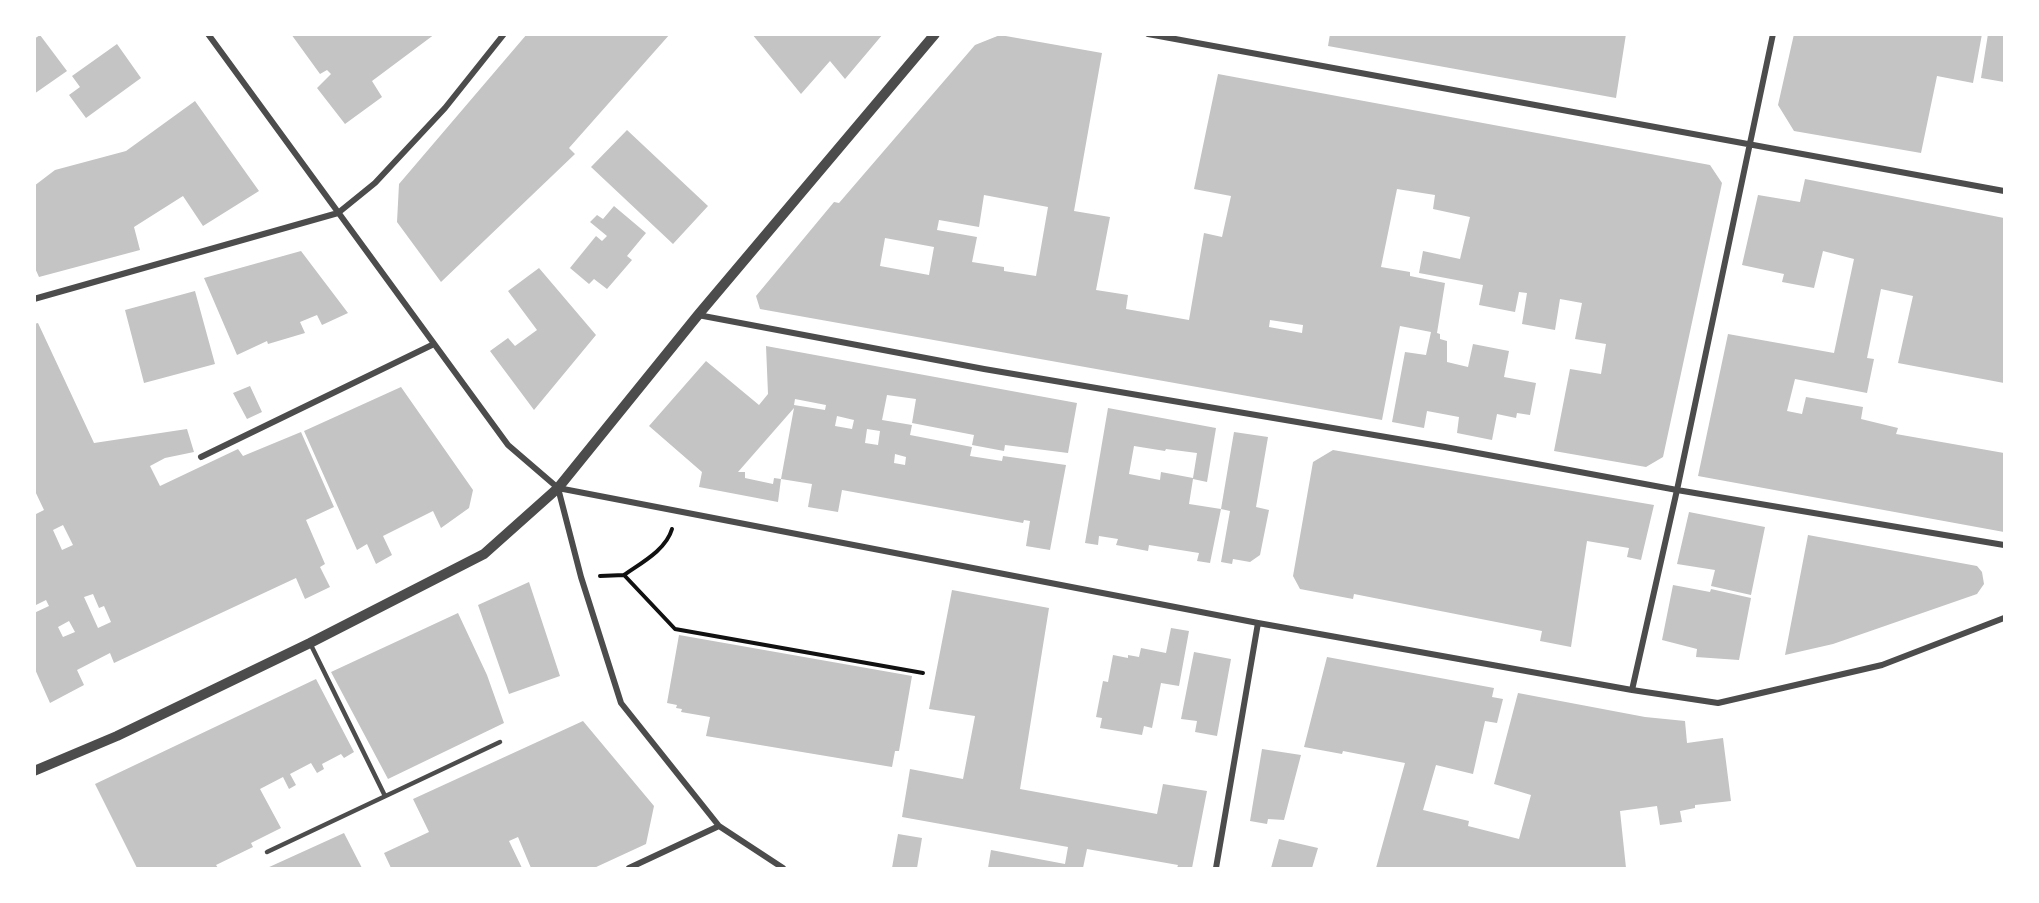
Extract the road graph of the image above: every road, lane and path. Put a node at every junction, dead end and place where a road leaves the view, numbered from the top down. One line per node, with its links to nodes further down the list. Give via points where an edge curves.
1 (208, 34): 8 (street)
2 (504, 34): 8 (street, via 445,108 375,183)
3 (935, 34): 10 (street)
4 (1148, 34): 6 (street)
5 (1773, 34): 6 (street)
6 (1750, 144): 7 (street); 14 (street)
7 (2004, 191)
8 (338, 213): 9 (street); 11 (street)
9 (34, 298)
10 (698, 315): 13 (street); 14 (street, via 984,369)
11 (434, 344): 12 (street); 13 (street, via 508,445)
12 (201, 457)
13 (558, 488): 15 (street); 19 (street, via 484,554); 25 (street, via 621,704)
14 (1677, 489): 16 (street); 21 (street)
15 (676, 510): 18 (street); 20 (path, via 669,537 624,575 675,629)
16 (2004, 545)
17 (2004, 618): 21 (street, via 1882,665 1718,703)
18 (1258, 623): 21 (street); 29 (street)
19 (310, 643): 23 (street, via 117,736); 24 (lane)
20 (923, 674)
21 (1632, 690)
22 (500, 742): 24 (lane)
23 (34, 771)
24 (385, 796): 26 (lane)
25 (719, 826): 27 (street); 28 (street)
26 (267, 852)
27 (628, 868)
28 (783, 868)
29 (1216, 868)

